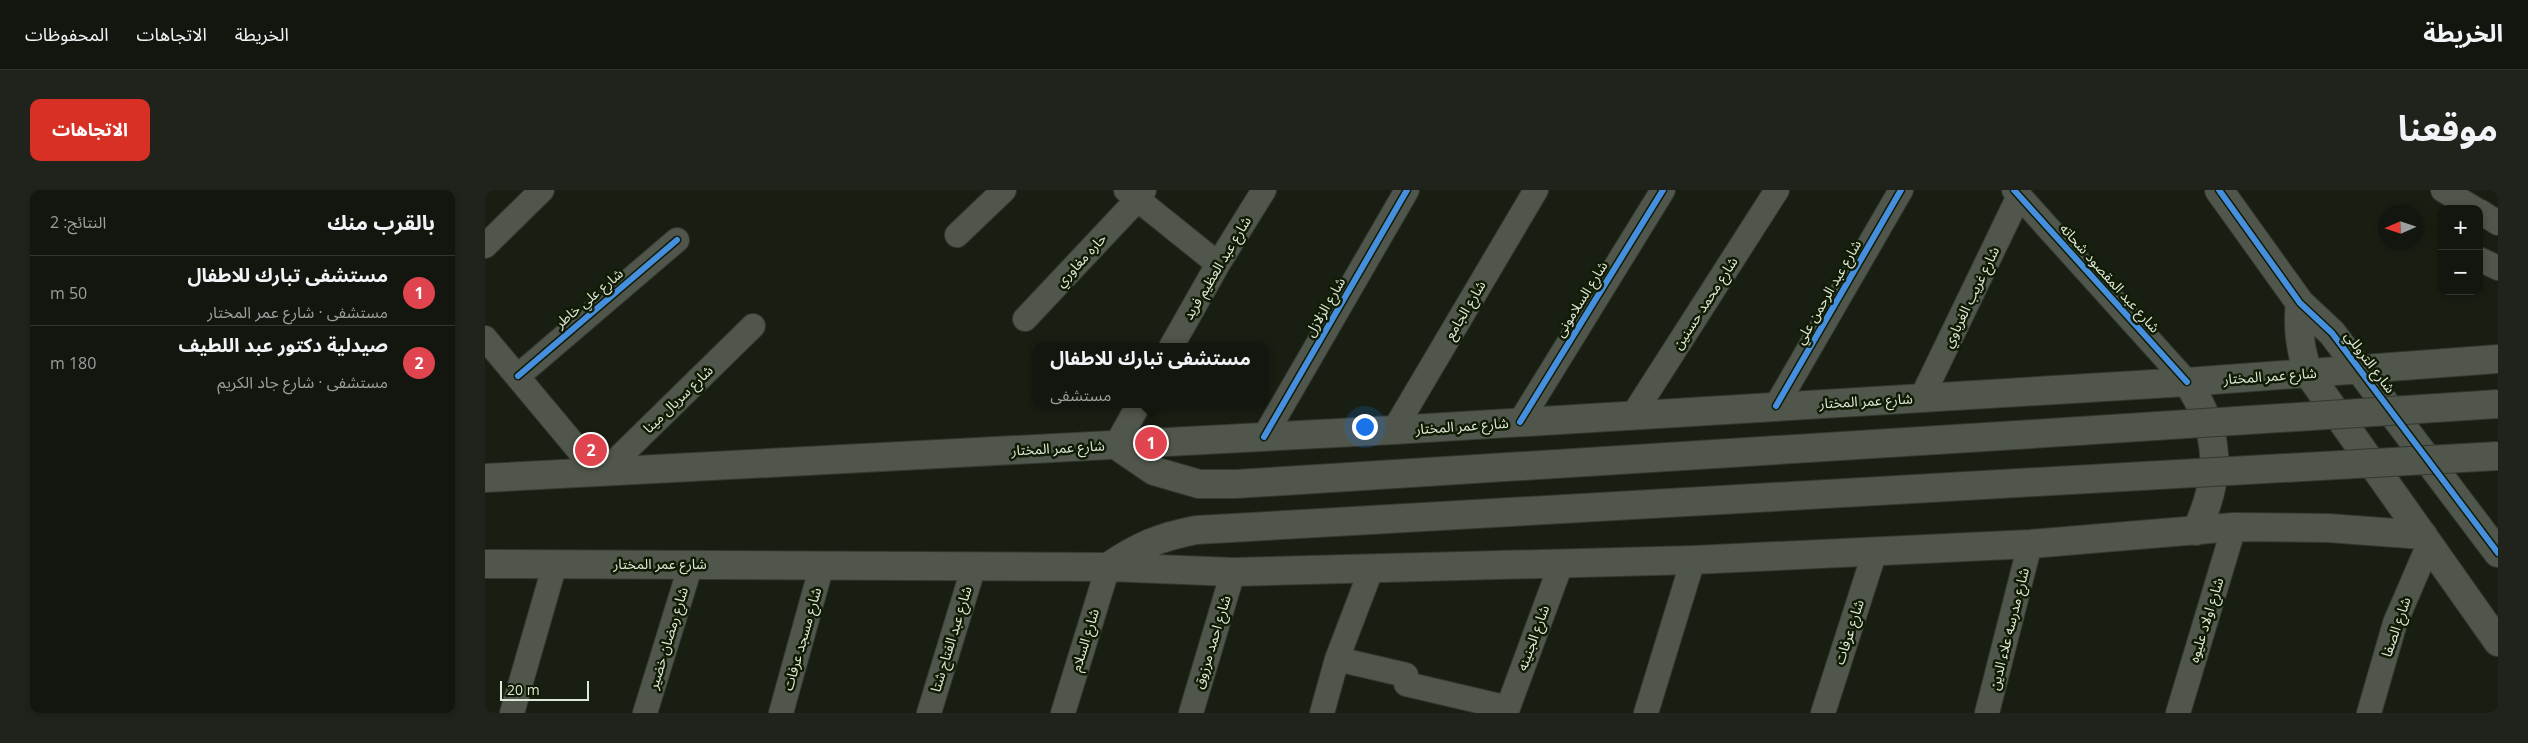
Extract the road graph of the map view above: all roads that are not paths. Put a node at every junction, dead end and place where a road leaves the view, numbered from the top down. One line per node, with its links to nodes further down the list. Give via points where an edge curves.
1 (542, 190): 18 (street)
2 (1004, 190): 16 (street)
3 (1264, 190): 20 (street, شارع عبد العظيم فريد)
4 (1407, 190): 39 (street, شارع الزلازل)
5 (1536, 190): 38 (street, شارع الجامع)
6 (1663, 190): 37 (street, شارع السلامونى)
7 (1777, 190): 36 (street, شارع محمد حسنين)
8 (1901, 190): 34 (street, شارع عبد الرحمن علي)
9 (2219, 190): 22 (main road, شارع التروللي)
10 (2443, 190): 13 (street)
11 (1136, 193): 20 (street); 23 (street, حاره مغاوري)
12 (2017, 193): 31 (street, شارع عبد المقصود شحاته); 32 (street, شارع غريب الغرباوي)
13 (2468, 205)
14 (2483, 214): 15 (street)
15 (2498, 223)
16 (957, 235)
17 (677, 240): 30 (street, شارع علي خاطر)
18 (485, 246)
19 (2483, 261): 21 (street)
20 (1218, 264): 26 (street, شارع عبد العظيم فريد)
21 (2498, 268)
22 (2300, 303): 28 (main road, شارع التروللي, via 2332,333); 29 (main road, via 2299,333)
23 (1025, 319)
24 (753, 326): 42 (street, شارع سريال مينا)
25 (485, 338): 30 (street)
26 (1173, 343)
27 (2498, 359): 28 (main road, شارع عمر المختار)
28 (2361, 371): 29 (main road, شارع عمر المختار); 49 (main road, شارع التروللي)
29 (2308, 372): 31 (main road, شارع عمر المختار); 46 (main road)
30 (517, 376): 42 (street)
31 (2187, 382): 32 (main road, شارع عمر المختار); 45 (main road, via 2199,401 2213,444 2215,466 2206,510)
32 (1922, 398): 34 (main road, شارع عمر المختار)
33 (2498, 404): 40 (main road, bridge, via 1227,484 1199,484 1154,471)
34 (1776, 406): 36 (main road, شارع عمر المختار)
35 (1137, 408): 40 (street)
36 (1633, 415): 37 (main road, شارع عمر المختار)
37 (1521, 422): 38 (main road, شارع عمر المختار)
38 (1394, 430): 39 (main road, شارع عمر المختار)
39 (1264, 437): 40 (main road, شارع عمر المختار)
40 (1116, 445): 42 (main road, شارع عمر المختار)
41 (2498, 456): 57 (main road, bridge, via 1196,530 1164,536 1142,545)
42 (601, 472): 43 (main road, شارع عمر المختار)
43 (485, 478)
44 (2234, 527): 45 (main road, شارع عمر المختار); 46 (main road, شارع عمر المختار, via 2328,528); 73 (street, شارع اولاد عليوه)
45 (2196, 531): 47 (main road, شارع عمر المختار)
46 (2426, 540): 60 (main road); 74 (street, شارع الصفا, via 2395,623)
47 (2030, 544): 48 (main road, شارع عمر المختار); 72 (street, شارع مدرسه علاء الدين)
48 (1875, 551): 50 (main road, شارع عمر المختار); 71 (street, شارع عرفات)
49 (2498, 553)
50 (1693, 560): 54 (main road, شارع عمر المختار); 70 (street)
51 (485, 564): 52 (main road, شارع عمر المختار)
52 (555, 564): 53 (main road, شارع عمر المختار); 63 (street)
53 (691, 564): 55 (main road, شارع عمر المختار); 64 (street, شارع رمضان خضير)
54 (1561, 564): 58 (main road, شارع عمر المختار); 62 (street, شارع الجنينه)
55 (823, 565): 56 (main road, شارع عمر المختار); 65 (street, شارع مسجد عرفات)
56 (974, 566): 57 (main road, شارع عمر المختار); 66 (street, شارع عبد الفتاح شتا)
57 (1108, 567): 59 (main road, شارع عمر المختار); 67 (street, شارع السلام)
58 (1371, 570): 59 (main road, شارع عمر المختار); 61 (street)
59 (1233, 572): 68 (street, شارع احمد مرزوق)
60 (2498, 642)
61 (1337, 659): 62 (street, via 1406,675 1406,684); 69 (street)
62 (1507, 710)
63 (513, 713)
64 (645, 713)
65 (781, 713)
66 (929, 713)
67 (1063, 713)
68 (1191, 713)
69 (1322, 713)
70 (1646, 713)
71 (1823, 713)
72 (1987, 713)
73 (2178, 713)
74 (2369, 713)

